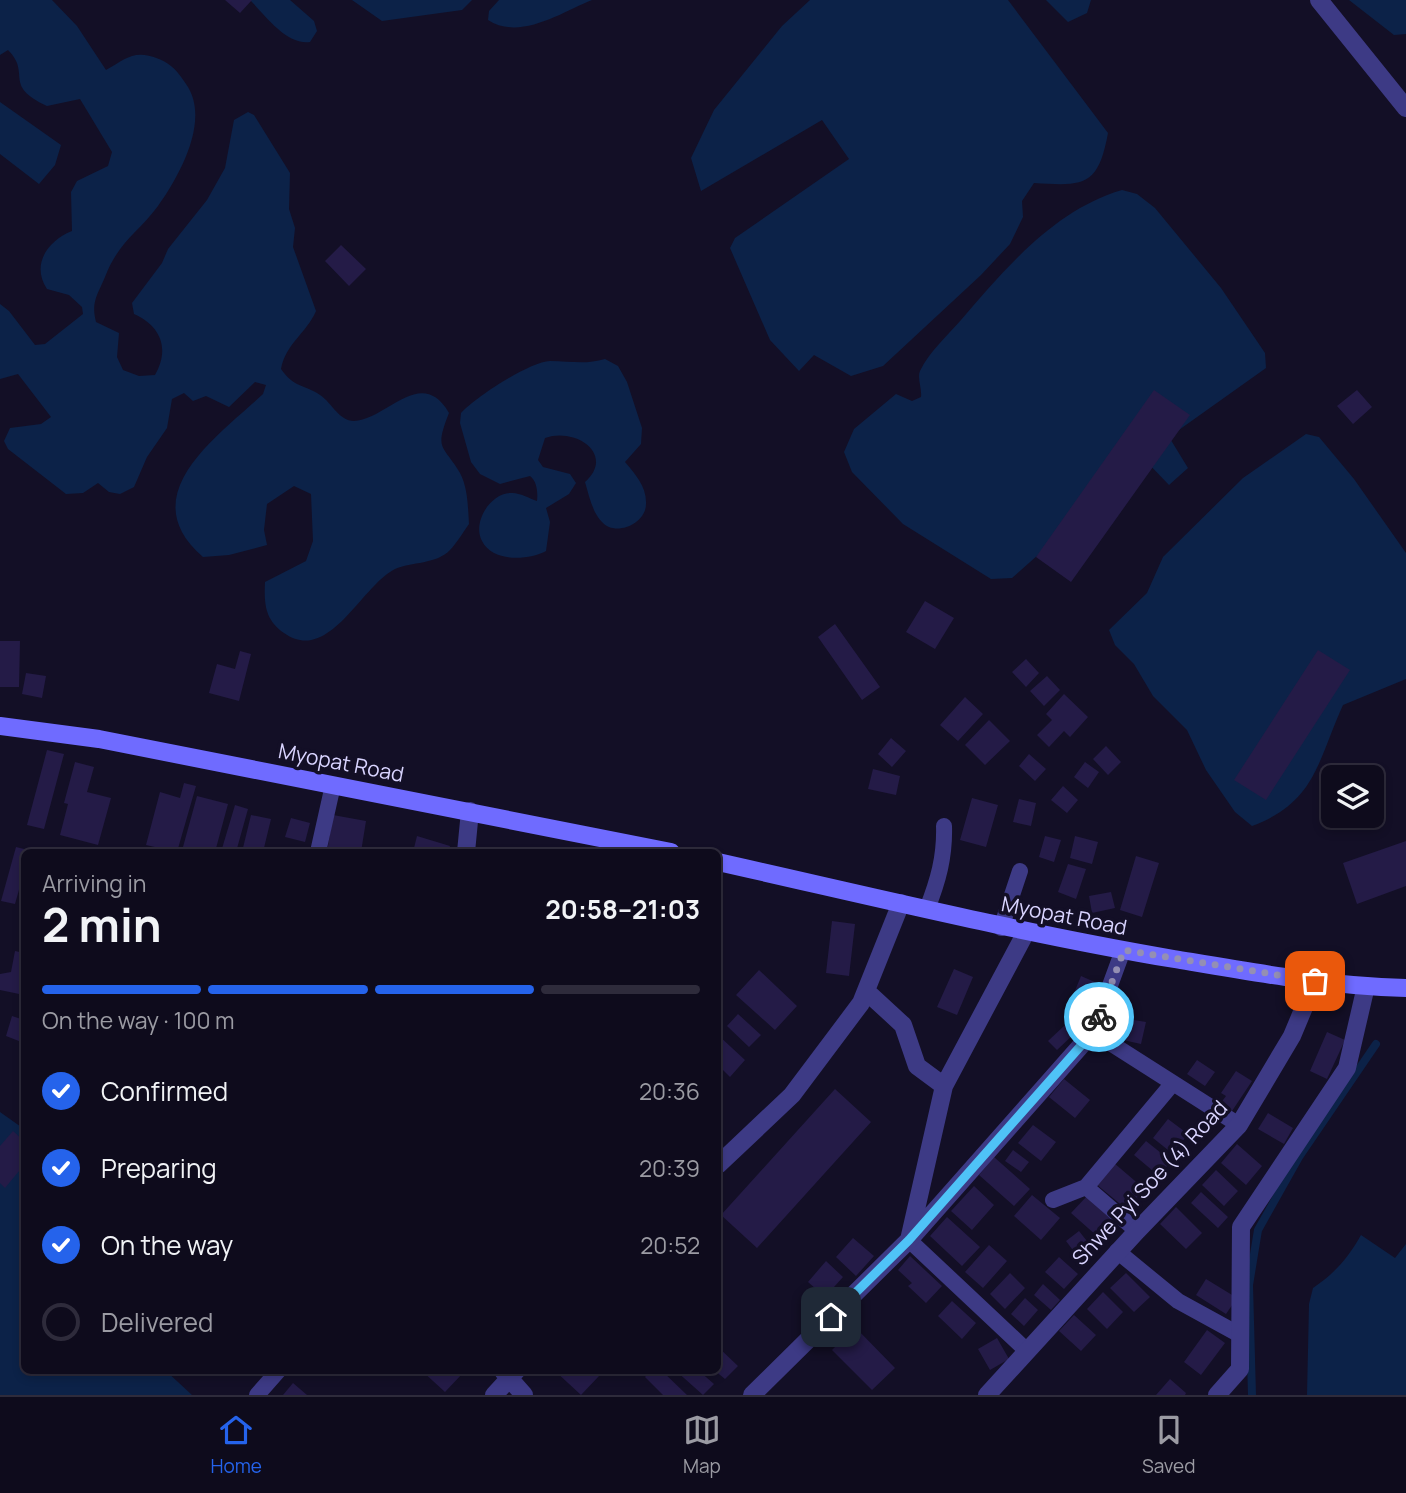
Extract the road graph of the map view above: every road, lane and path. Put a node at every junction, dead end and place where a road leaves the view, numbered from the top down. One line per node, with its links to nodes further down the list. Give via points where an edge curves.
1 (1319, 0): 2 (street)
2 (1406, 108)
3 (0, 726): 4 (main road, Myopat Road, via 99,739)
4 (333, 785): 5 (main road, Myopat Road); 7 (lane)
5 (470, 811): 8 (street); 9 (main road, Myopat Road)
6 (944, 826): 13 (lane, via 939,879)
7 (319, 849)
8 (466, 849)
9 (656, 849)
10 (721, 863): 12 (main road, Myopat Road)
11 (1020, 871): 14 (lane)
12 (901, 903): 13 (main road, Myopat Road); 20 (street)
13 (926, 909): 14 (main road, Myopat Road)
14 (1001, 928): 15 (main road, Myopat Road)
15 (1026, 932): 16 (main road, Myopat Road); 23 (street)
16 (1124, 950): 17 (main road, Myopat Road); 21 (lane)
17 (1315, 981): 18 (main road, Myopat Road); 24 (street, Shwe Pyi Soe (4) Road, via 1293,1036)
18 (1366, 986): 19 (main road, Myopat Road); 31 (street, via 1348,1068 1241,1227)
19 (1406, 988)
20 (866, 991): 23 (street, via 903,1025 917,1066); 25 (street, via 792,1095)
21 (1093, 1032): 22 (lane); 29 (street)
22 (1174, 1083): 24 (lane); 26 (lane)
23 (944, 1086): 29 (street)
24 (1239, 1125): 28 (street, Shwe Pyi Soe (4) Road)
25 (721, 1162)
26 (1086, 1187): 27 (lane); 28 (lane)
27 (1053, 1200)
28 (1137, 1230): 30 (street, Shwe Pyi Soe (4) Road)
29 (909, 1240): 32 (lane); 39 (street)
30 (1117, 1251): 31 (lane, via 1178,1301); 32 (street, Shwe Pyi Soe (4) Road)
31 (1240, 1335): 41 (street, via 1240,1369)
32 (1027, 1350): 40 (street, Shwe Pyi Soe (4) Road)
33 (275, 1374): 36 (lane)
34 (508, 1374): 37 (street)
35 (510, 1374): 38 (street)
36 (257, 1395)
37 (494, 1395)
38 (524, 1395)
39 (752, 1395)
40 (987, 1395)
41 (1217, 1395)

